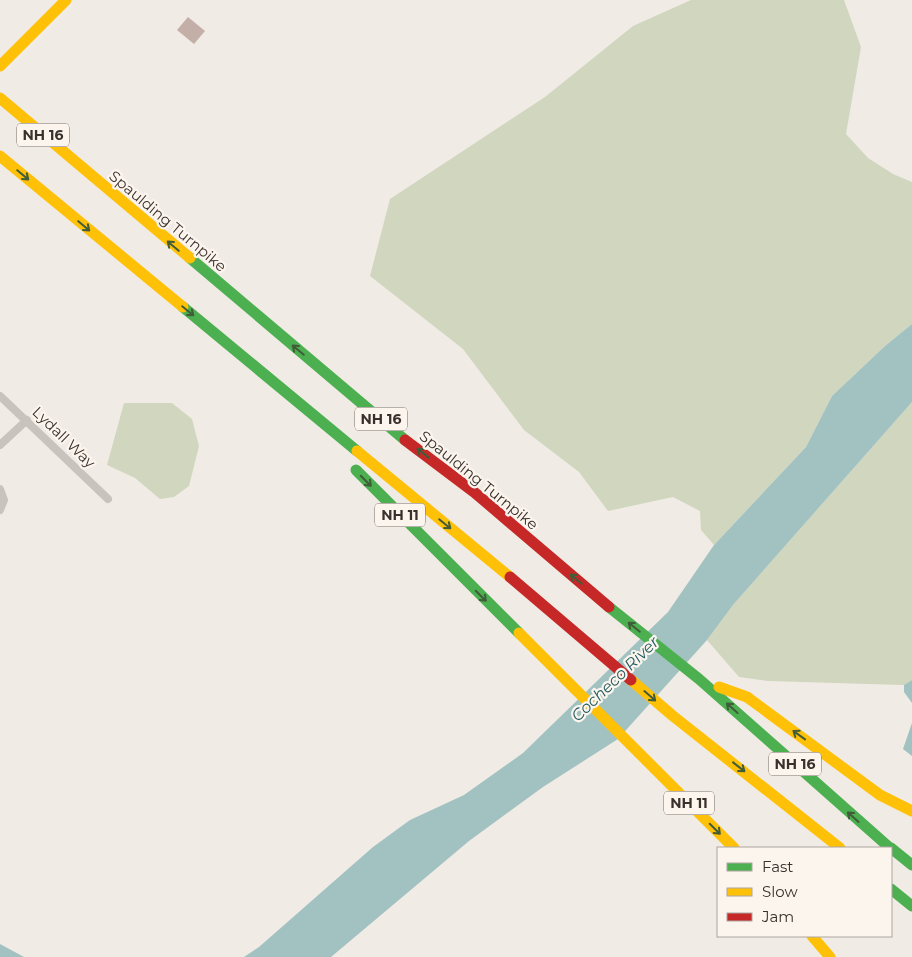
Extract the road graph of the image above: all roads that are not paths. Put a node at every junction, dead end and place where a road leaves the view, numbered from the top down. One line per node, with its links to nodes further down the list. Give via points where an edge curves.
1 (66, 0): 2 (main road)
2 (0, 66)
3 (0, 98): 14 (main road, Spaulding Turnpike / NH 16, one-way to 3, via 474,492 403,438)
4 (0, 156): 5 (main road, NH 16, one-way to 5)
5 (233, 347): 8 (main road); 17 (main road, NH 16, one-way to 17, via 673,716)
6 (0, 396): 7 (lane, Lydall Way)
7 (27, 420): 9 (lane); 12 (lane, Lydall Way)
8 (323, 438)
9 (0, 445)
10 (351, 466): 16 (main road, NH 11, one-way to 16)
11 (0, 489): 13 (lane, via 4,500)
12 (108, 498)
13 (0, 510)
14 (699, 679): 15 (main road, one-way to 14, via 880,795 747,697); 18 (main road, Spaulding Turnpike / NH 16, one-way to 14)
15 (912, 811)
16 (733, 847)
17 (839, 847)
18 (890, 847)
19 (892, 849): 20 (main road, Spaulding Turnpike / NH 16)
20 (912, 864)
21 (892, 890): 22 (main road)
22 (912, 906)
23 (813, 937): 24 (main road)
24 (830, 957)

